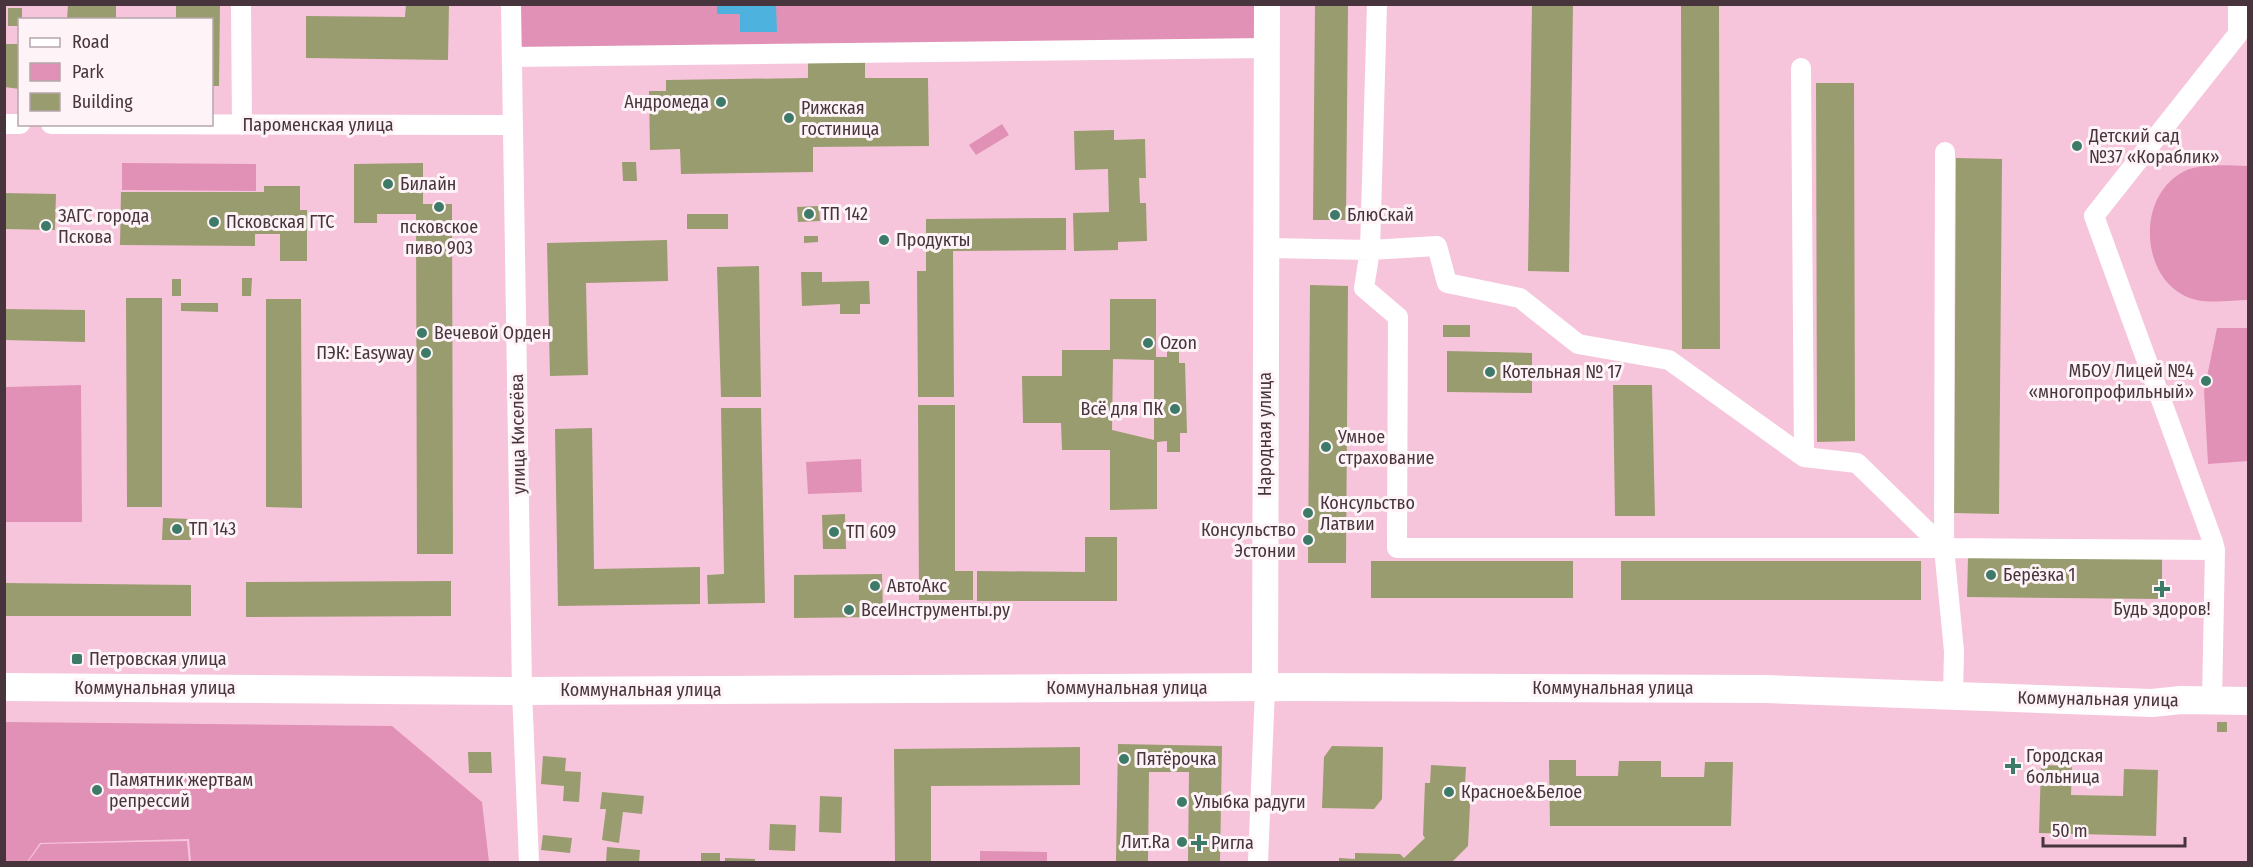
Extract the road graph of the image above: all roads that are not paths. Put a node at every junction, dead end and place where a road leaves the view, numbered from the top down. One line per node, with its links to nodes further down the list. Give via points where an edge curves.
1 (242, 4): 11 (street)
2 (512, 4): 8 (street, улица Киселёва)
3 (1267, 4): 7 (street, Народная улица)
4 (1377, 4): 15 (street)
5 (2238, 4): 6 (street)
6 (2243, 34): 18 (street, via 2094,216)
7 (1267, 48): 8 (street); 14 (street, Народная улица)
8 (512, 57): 12 (street, улица Киселёва)
9 (1802, 68): 16 (street)
10 (213, 125): 11 (street, Пароменская улица)
11 (242, 125): 12 (street, Пароменская улица)
12 (513, 125): 21 (street, улица Киселёва)
13 (1944, 152): 17 (street)
14 (1268, 248): 15 (street); 20 (street, Народная улица)
15 (1370, 250): 16 (street, via 1437,246 1447,283 1520,298 1578,344 1669,360); 17 (street, via 1364,288 1398,317 1396,548)
16 (1804, 457): 17 (street, via 1857,463)
17 (1944, 548): 18 (street); 22 (street, via 1954,651)
18 (2215, 550): 23 (street)
19 (4, 687): 21 (main road, Коммунальная улица)
20 (1265, 688): 21 (main road, Коммунальная улица); 22 (main road, Коммунальная улица, via 1765,689); 26 (street, Народная улица)
21 (522, 691): 25 (street, улица Киселёва)
22 (1953, 695): 23 (main road, Коммунальная улица, via 2152,703)
23 (2212, 700): 24 (main road, Коммунальная улица)
24 (2248, 701)
25 (529, 862)
26 (1258, 862)

